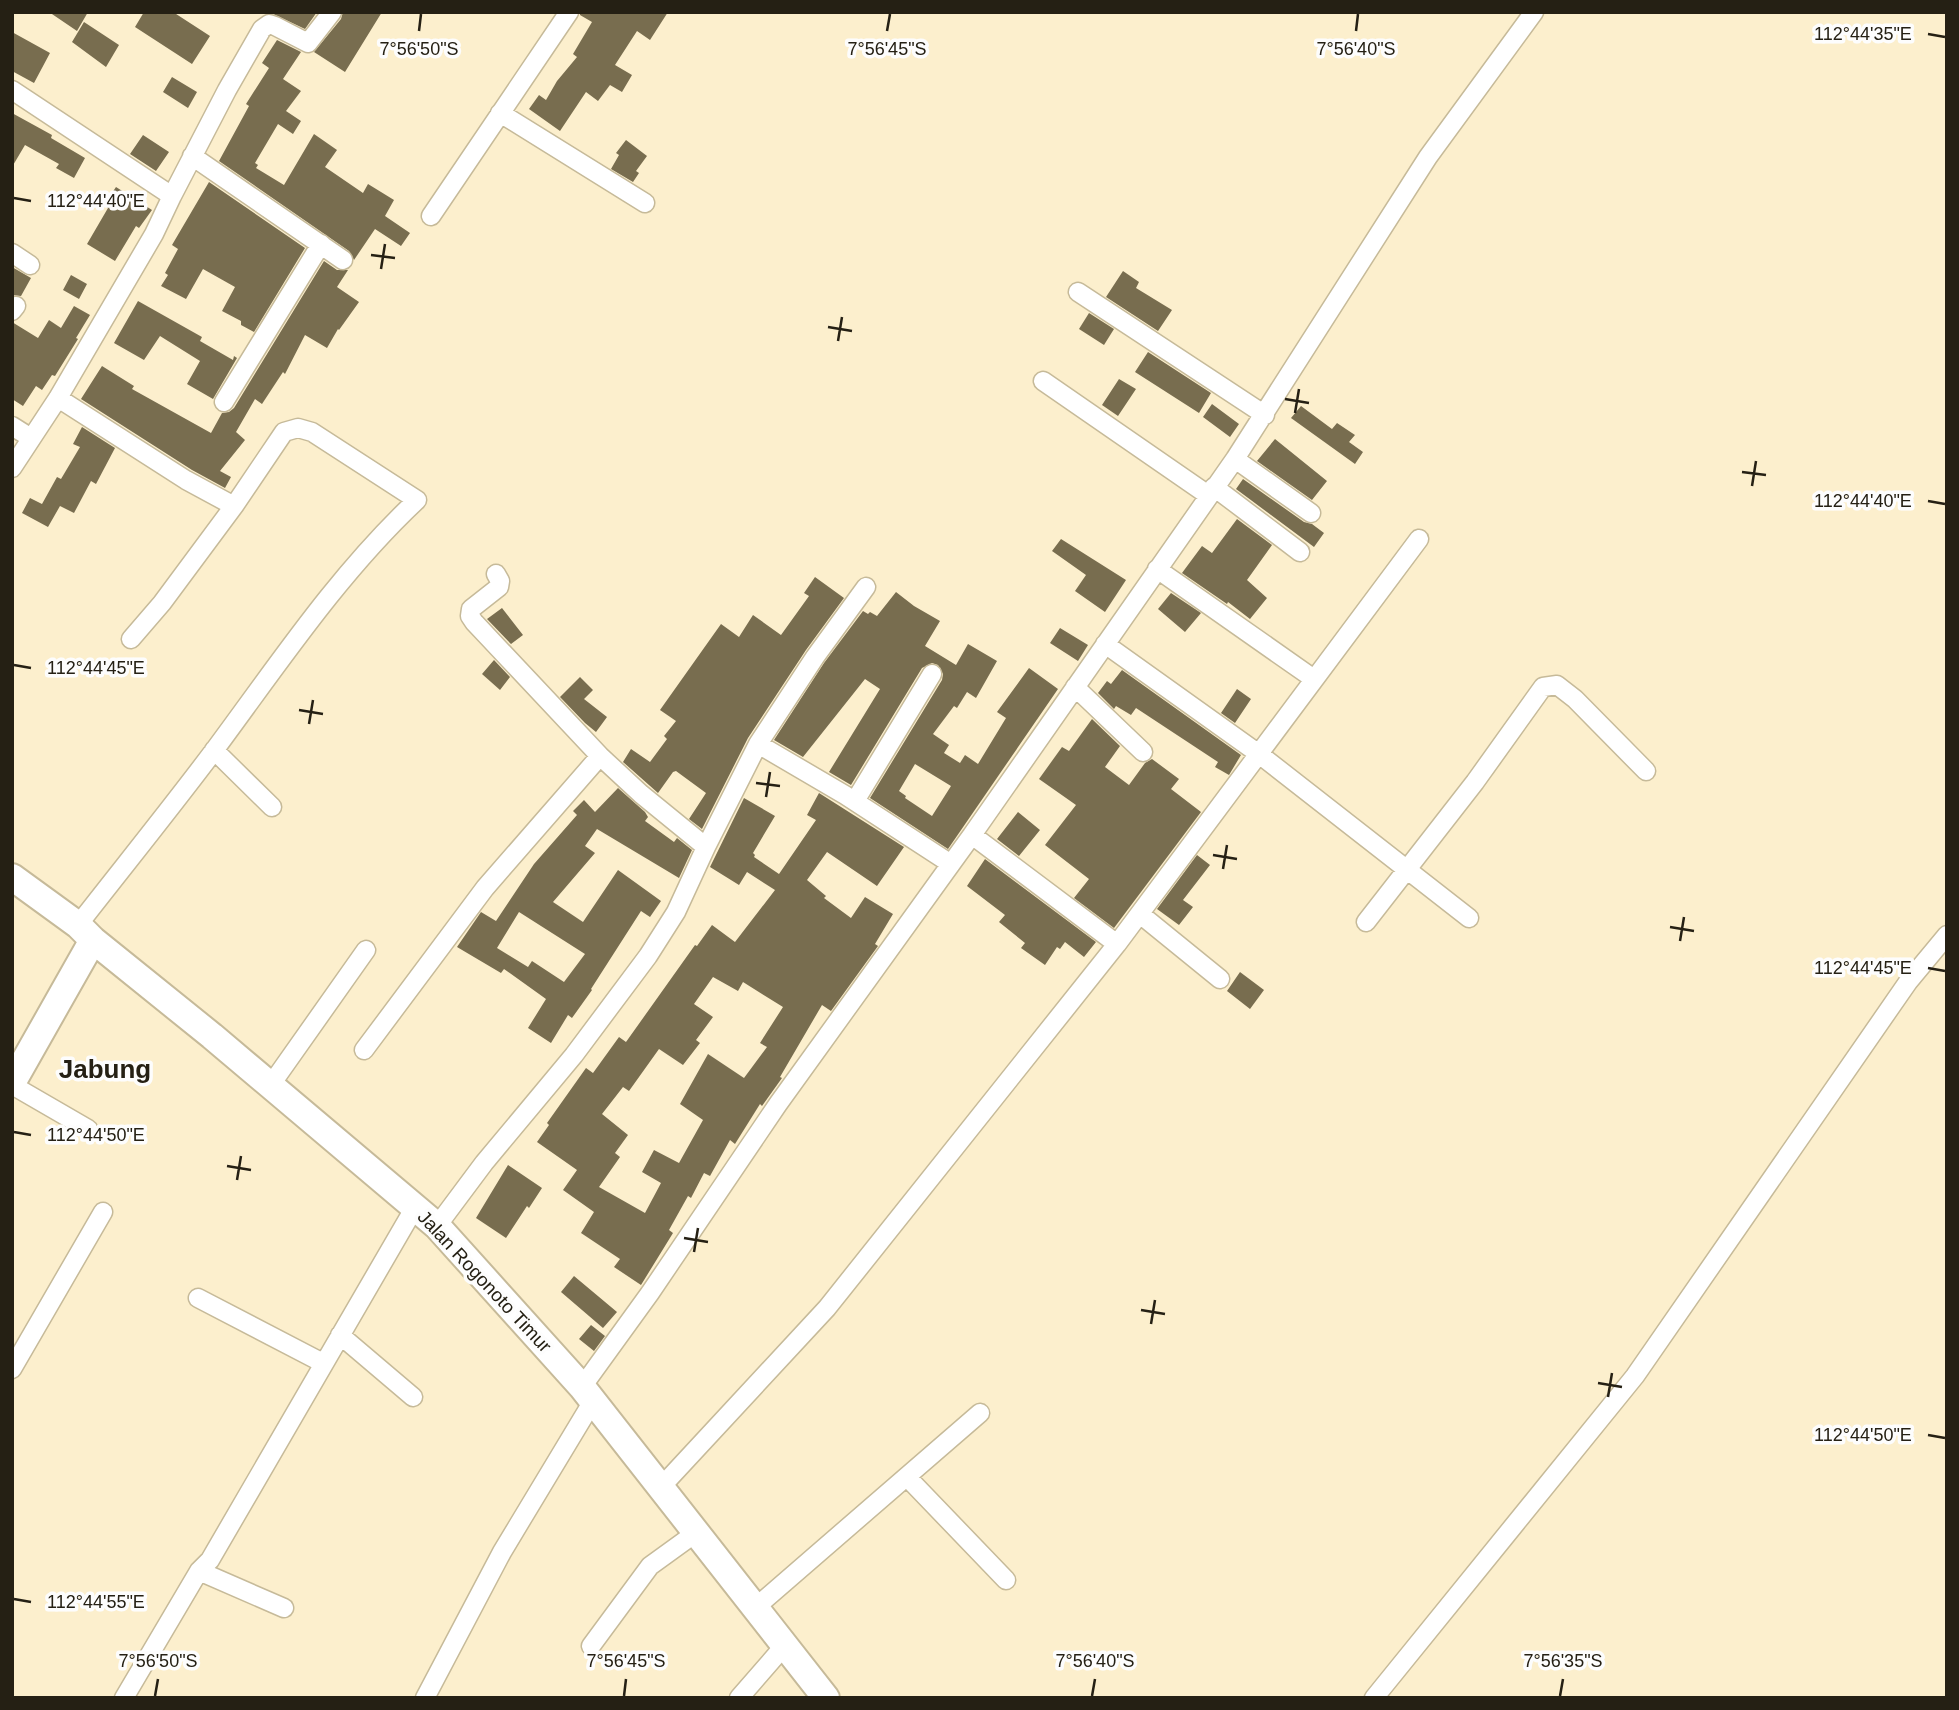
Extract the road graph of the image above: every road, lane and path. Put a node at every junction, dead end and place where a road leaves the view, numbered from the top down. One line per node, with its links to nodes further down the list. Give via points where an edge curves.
1 (332, 12): 6 (street, via 308,43 269,24 262,29)
2 (569, 12): 5 (street)
3 (1534, 12): 18 (street, via 1427,158)
4 (12, 90): 7 (street)
5 (500, 113): 8 (street); 9 (street)
6 (192, 156): 7 (street); 10 (street)
7 (172, 196): 16 (street)
8 (645, 203)
9 (431, 216)
10 (321, 244): 12 (street); 17 (street)
11 (12, 253): 13 (street)
12 (344, 260)
13 (30, 265)
14 (1078, 292): 18 (street)
15 (1043, 381): 23 (street)
16 (58, 398): 20 (street); 24 (street)
17 (224, 402)
18 (1265, 415): 21 (street)
19 (12, 426): 20 (street)
20 (31, 438): 22 (street)
21 (1235, 459): 23 (street); 25 (street)
22 (12, 468)
23 (1211, 491): 27 (street); 28 (street)
24 (234, 506): 31 (street); 37 (street, via 284,432 298,428 312,432 417,500 364,554)
25 (1311, 513)
26 (1419, 539): 34 (street)
27 (1300, 552)
28 (1157, 569): 32 (street); 34 (street)
29 (496, 574): 40 (street, via 499,587 471,608 470,616)
30 (866, 587): 36 (street)
31 (131, 639)
32 (1105, 644): 35 (street); 39 (street)
33 (932, 674): 42 (street)
34 (1314, 680): 39 (street)
35 (1075, 687): 38 (street); 44 (street)
36 (758, 744): 42 (street); 45 (street)
37 (214, 750): 43 (street); 52 (street)
38 (1143, 752)
39 (1259, 754): 47 (street); 49 (street)
40 (600, 756): 45 (street); 57 (street, via 485,888)
41 (1646, 771): 47 (street, via 1575,699 1557,685 1543,687)
42 (855, 801): 46 (street)
43 (272, 807)
44 (972, 835): 46 (street); 54 (street)
45 (706, 847): 63 (street, via 676,912 648,956)
46 (951, 864): 69 (street, via 778,1104)
47 (1408, 870): 50 (street); 51 (street)
48 (12, 877): 52 (street, Jalan Rogonoto Timur)
49 (1140, 914): 54 (street); 56 (street)
50 (1469, 918)
51 (1366, 922)
52 (85, 932): 58 (street); 59 (street, Jalan Rogonoto Timur)
53 (1947, 935): 85 (street, via 1908,982 1634,1376)
54 (1117, 944): 73 (street, via 827,1308)
55 (366, 950): 59 (street)
56 (1220, 979)
57 (364, 1050)
58 (12, 1084): 60 (street)
59 (270, 1086): 61 (street, Jalan Rogonoto Timur)
60 (88, 1129)
61 (415, 1207): 63 (street, Jalan Rogonoto Timur); 65 (street)
62 (103, 1212): 66 (street)
63 (437, 1226): 69 (street, Jalan Rogonoto Timur)
64 (198, 1298): 67 (street)
65 (340, 1335): 67 (street); 70 (street)
66 (18, 1344): 68 (street)
67 (323, 1363): 75 (street, via 211,1560)
68 (12, 1369)
69 (588, 1394): 73 (street, Jalan Rogonoto Timur); 82 (street)
70 (413, 1397)
71 (980, 1413): 72 (street)
72 (907, 1478): 76 (street); 77 (street)
73 (662, 1486): 74 (street, Jalan Rogonoto Timur)
74 (697, 1532): 77 (street, Jalan Rogonoto Timur); 80 (street, via 650,1566)
75 (199, 1571): 78 (street); 81 (street)
76 (1006, 1580)
77 (756, 1607): 79 (street, Jalan Rogonoto Timur)
78 (284, 1608)
79 (785, 1645): 83 (street); 84 (street, Jalan Rogonoto Timur)
80 (591, 1646)
81 (124, 1698)
82 (425, 1698)
83 (739, 1698)
84 (826, 1698)
85 (1374, 1698)

